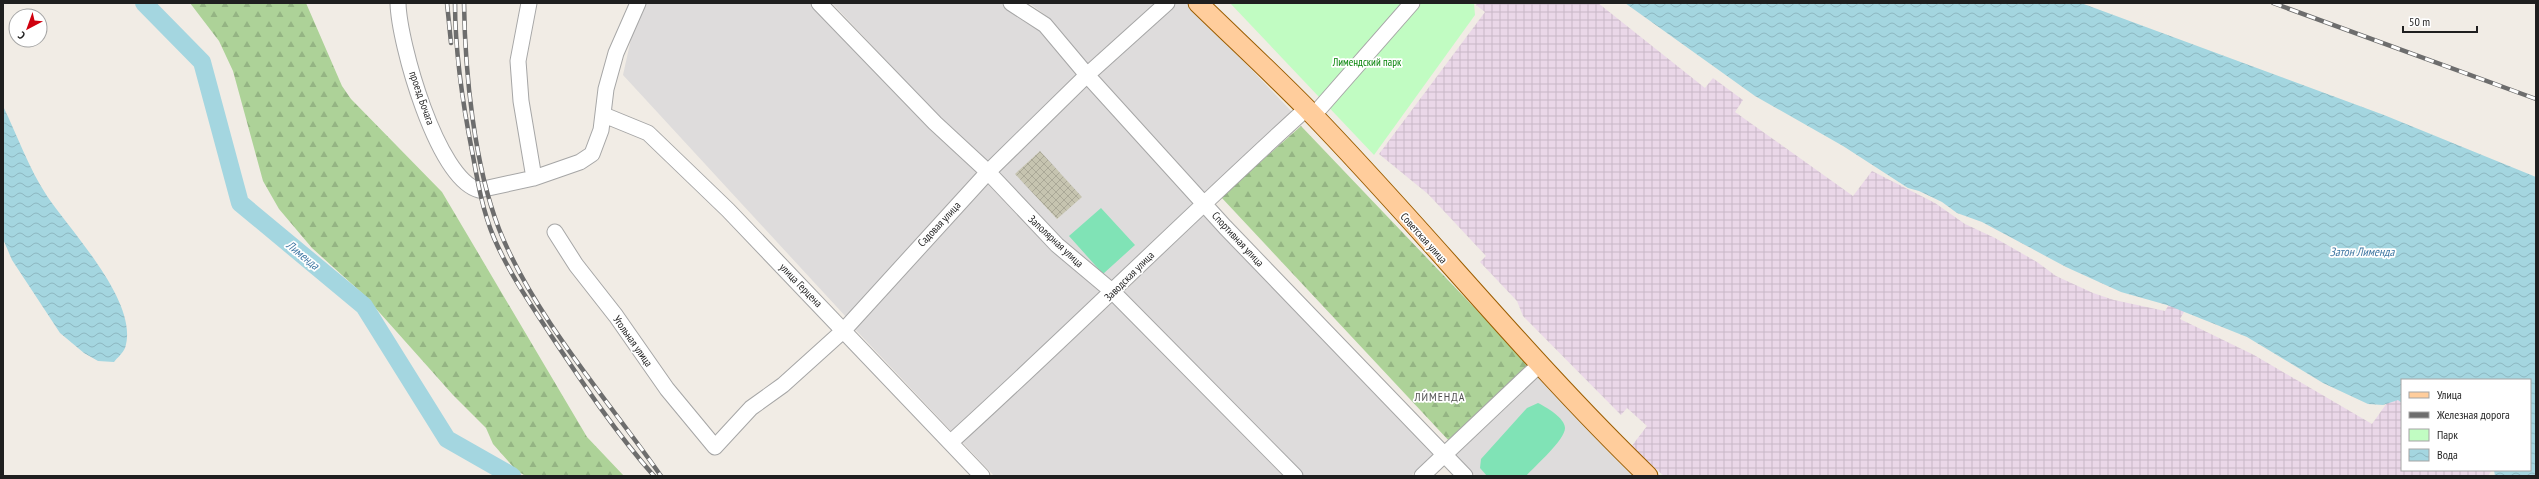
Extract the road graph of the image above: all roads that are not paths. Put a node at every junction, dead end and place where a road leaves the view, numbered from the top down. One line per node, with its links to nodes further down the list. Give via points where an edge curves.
1 (398, 3): 13 (street, проезд Бочага, via 402,31 423,106 446,157 467,185 479,190)
2 (529, 3): 13 (street, via 518,60 521,100)
3 (638, 3): 11 (street, via 616,53 606,89)
4 (819, 3): 12 (street, Заполярная улица, via 935,123)
5 (1012, 3): 9 (street, Спортивная улица, via 1045,25)
6 (1167, 3): 9 (street, Садовая улица)
7 (1198, 3): 10 (main road, Советская улица)
8 (1412, 3): 10 (street, Заводская улица)
9 (1087, 75): 12 (street, Садовая улица); 14 (street, Спортивная улица)
10 (1310, 112): 14 (street, Заводская улица); 18 (main road, Советская улица)
11 (604, 115): 13 (street, via 598,142 587,158); 17 (street, улица Герцена, via 648,133 728,210)
12 (988, 172): 16 (street, Заполярная улица, via 1057,245); 17 (street, Садовая улица)
13 (534, 178)
14 (1204, 202): 16 (street, Заводская улица); 21 (street, Спортивная улица)
15 (555, 232): 20 (street, Угольная улица, via 667,390)
16 (1113, 292): 19 (street, Заводская улица); 23 (street, Заполярная улица)
17 (844, 330): 19 (street, улица Герцена); 20 (street, Садовая улица, via 783,385 751,408)
18 (1539, 365): 21 (street); 26 (main road, Советская улица, via 1600,430)
19 (951, 442): 22 (street, улица Герцена)
20 (714, 447)
21 (1443, 454): 24 (street); 25 (street, Спортивная улица)
22 (982, 476)
23 (1295, 476)
24 (1422, 476)
25 (1465, 476)
26 (1648, 476)

